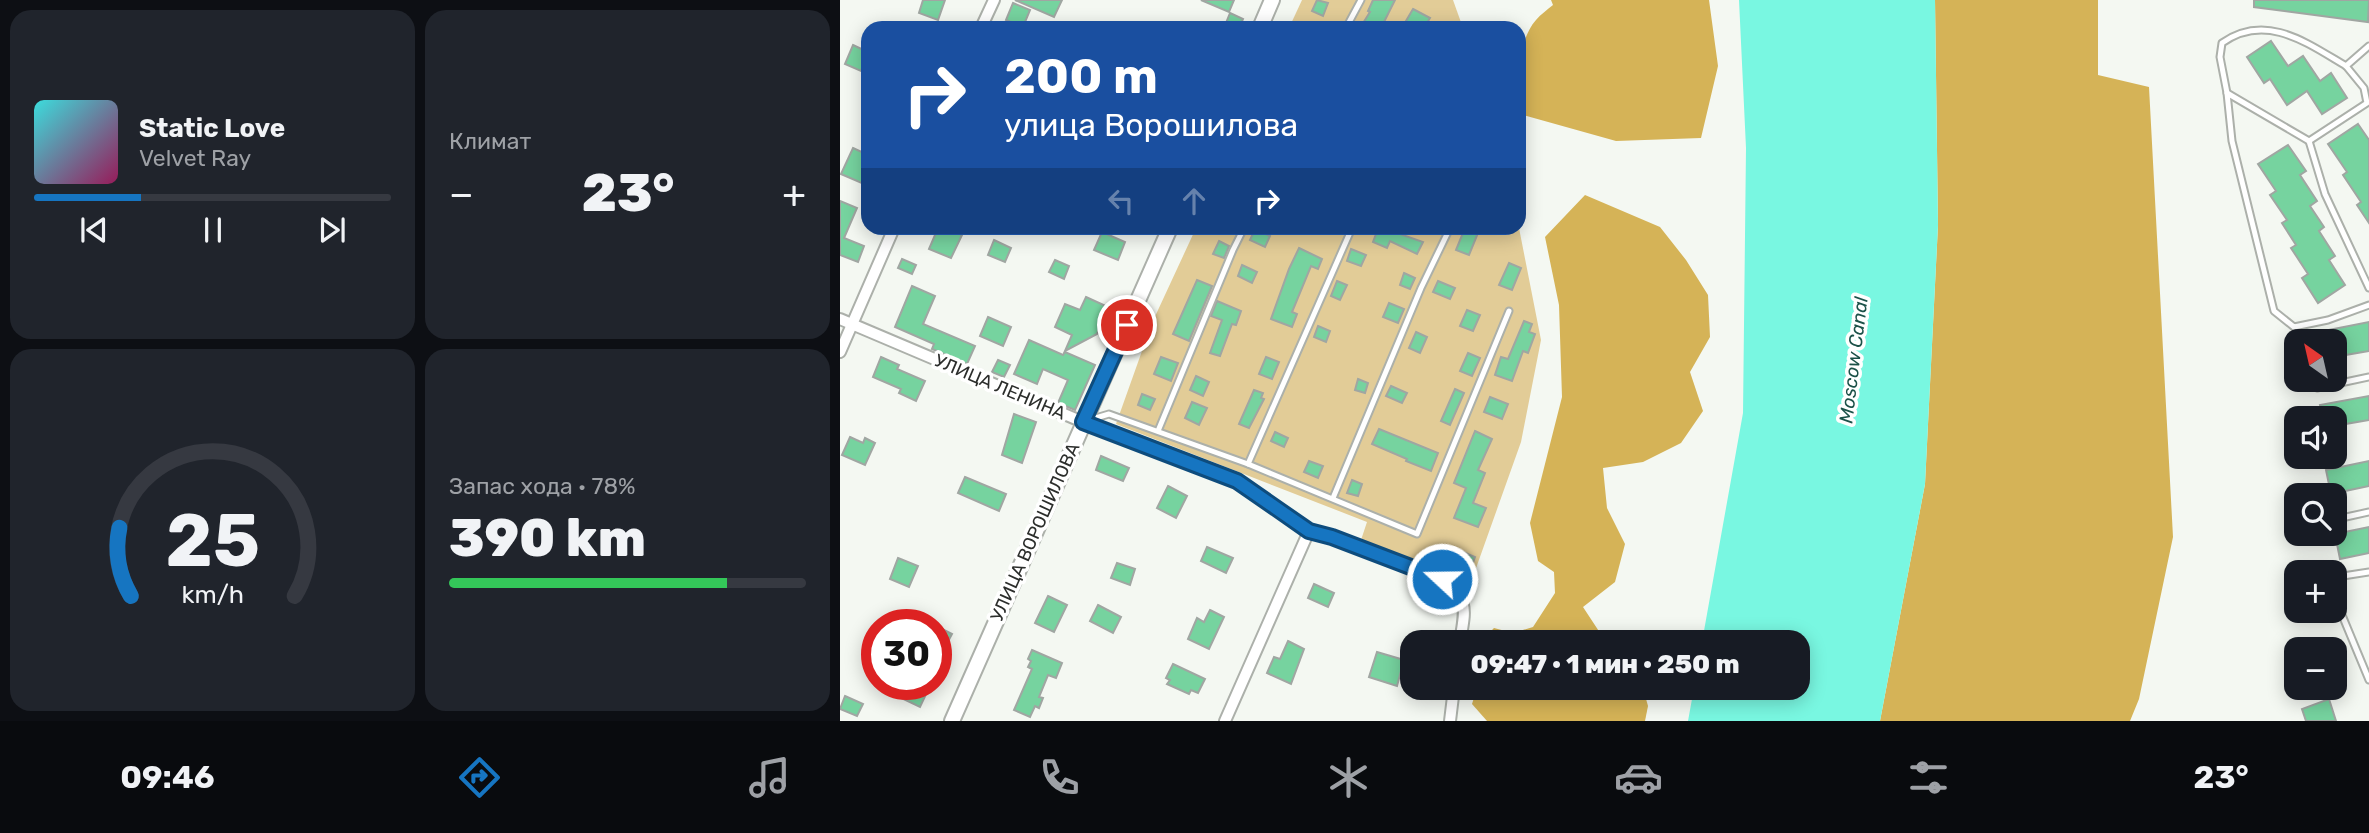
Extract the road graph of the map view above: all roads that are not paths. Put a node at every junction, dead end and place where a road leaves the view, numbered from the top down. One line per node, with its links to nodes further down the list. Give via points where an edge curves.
1 (993, 0): 4 (street)
2 (1272, 0): 5 (street)
3 (1361, 0): 6 (lane)
4 (984, 21)
5 (1263, 21)
6 (1350, 21)
7 (2369, 46): 8 (lane)
8 (2346, 66): 9 (lane, via 2311,45 2264,28 2222,43); 10 (lane, via 2364,88)
9 (2227, 93): 12 (lane); 19 (lane, via 2232,141 2274,311 2294,327)
10 (2367, 103): 11 (lane); 12 (lane)
11 (2369, 110)
12 (2309, 141): 18 (lane, via 2325,194)
13 (891, 235): 22 (street)
14 (1167, 235): 26 (street, УЛИЦА ВОРОШИЛОВА)
15 (1240, 235): 27 (lane)
16 (1349, 235): 28 (lane)
17 (1447, 235): 29 (lane)
18 (2369, 288)
19 (2369, 304)
20 (1509, 312): 29 (lane, via 1417,534)
21 (840, 319): 22 (street, УЛИЦА ЛЕНИНА)
22 (852, 324): 23 (street); 26 (street, УЛИЦА ЛЕНИНА)
23 (840, 352)
24 (2369, 377): 25 (lane)
25 (2347, 382)
26 (1083, 422): 27 (lane, via 1109,414); 32 (street, УЛИЦА ЛЕНИНА, via 1237,481); 37 (street, УЛИЦА ВОРОШИЛОВА)
27 (1158, 431): 28 (lane)
28 (1248, 464): 29 (lane)
29 (1333, 498)
30 (2369, 512): 31 (lane)
31 (2347, 517)
32 (1309, 531): 34 (street, УЛИЦА ЛЕНИНА, via 1442,579 1462,600); 38 (street)
33 (2369, 572): 35 (lane, via 2343,576 2336,589 2337,603)
34 (1462, 630)
35 (2369, 680)
36 (1453, 700): 39 (street)
37 (952, 721)
38 (1225, 721)
39 (1450, 721)

